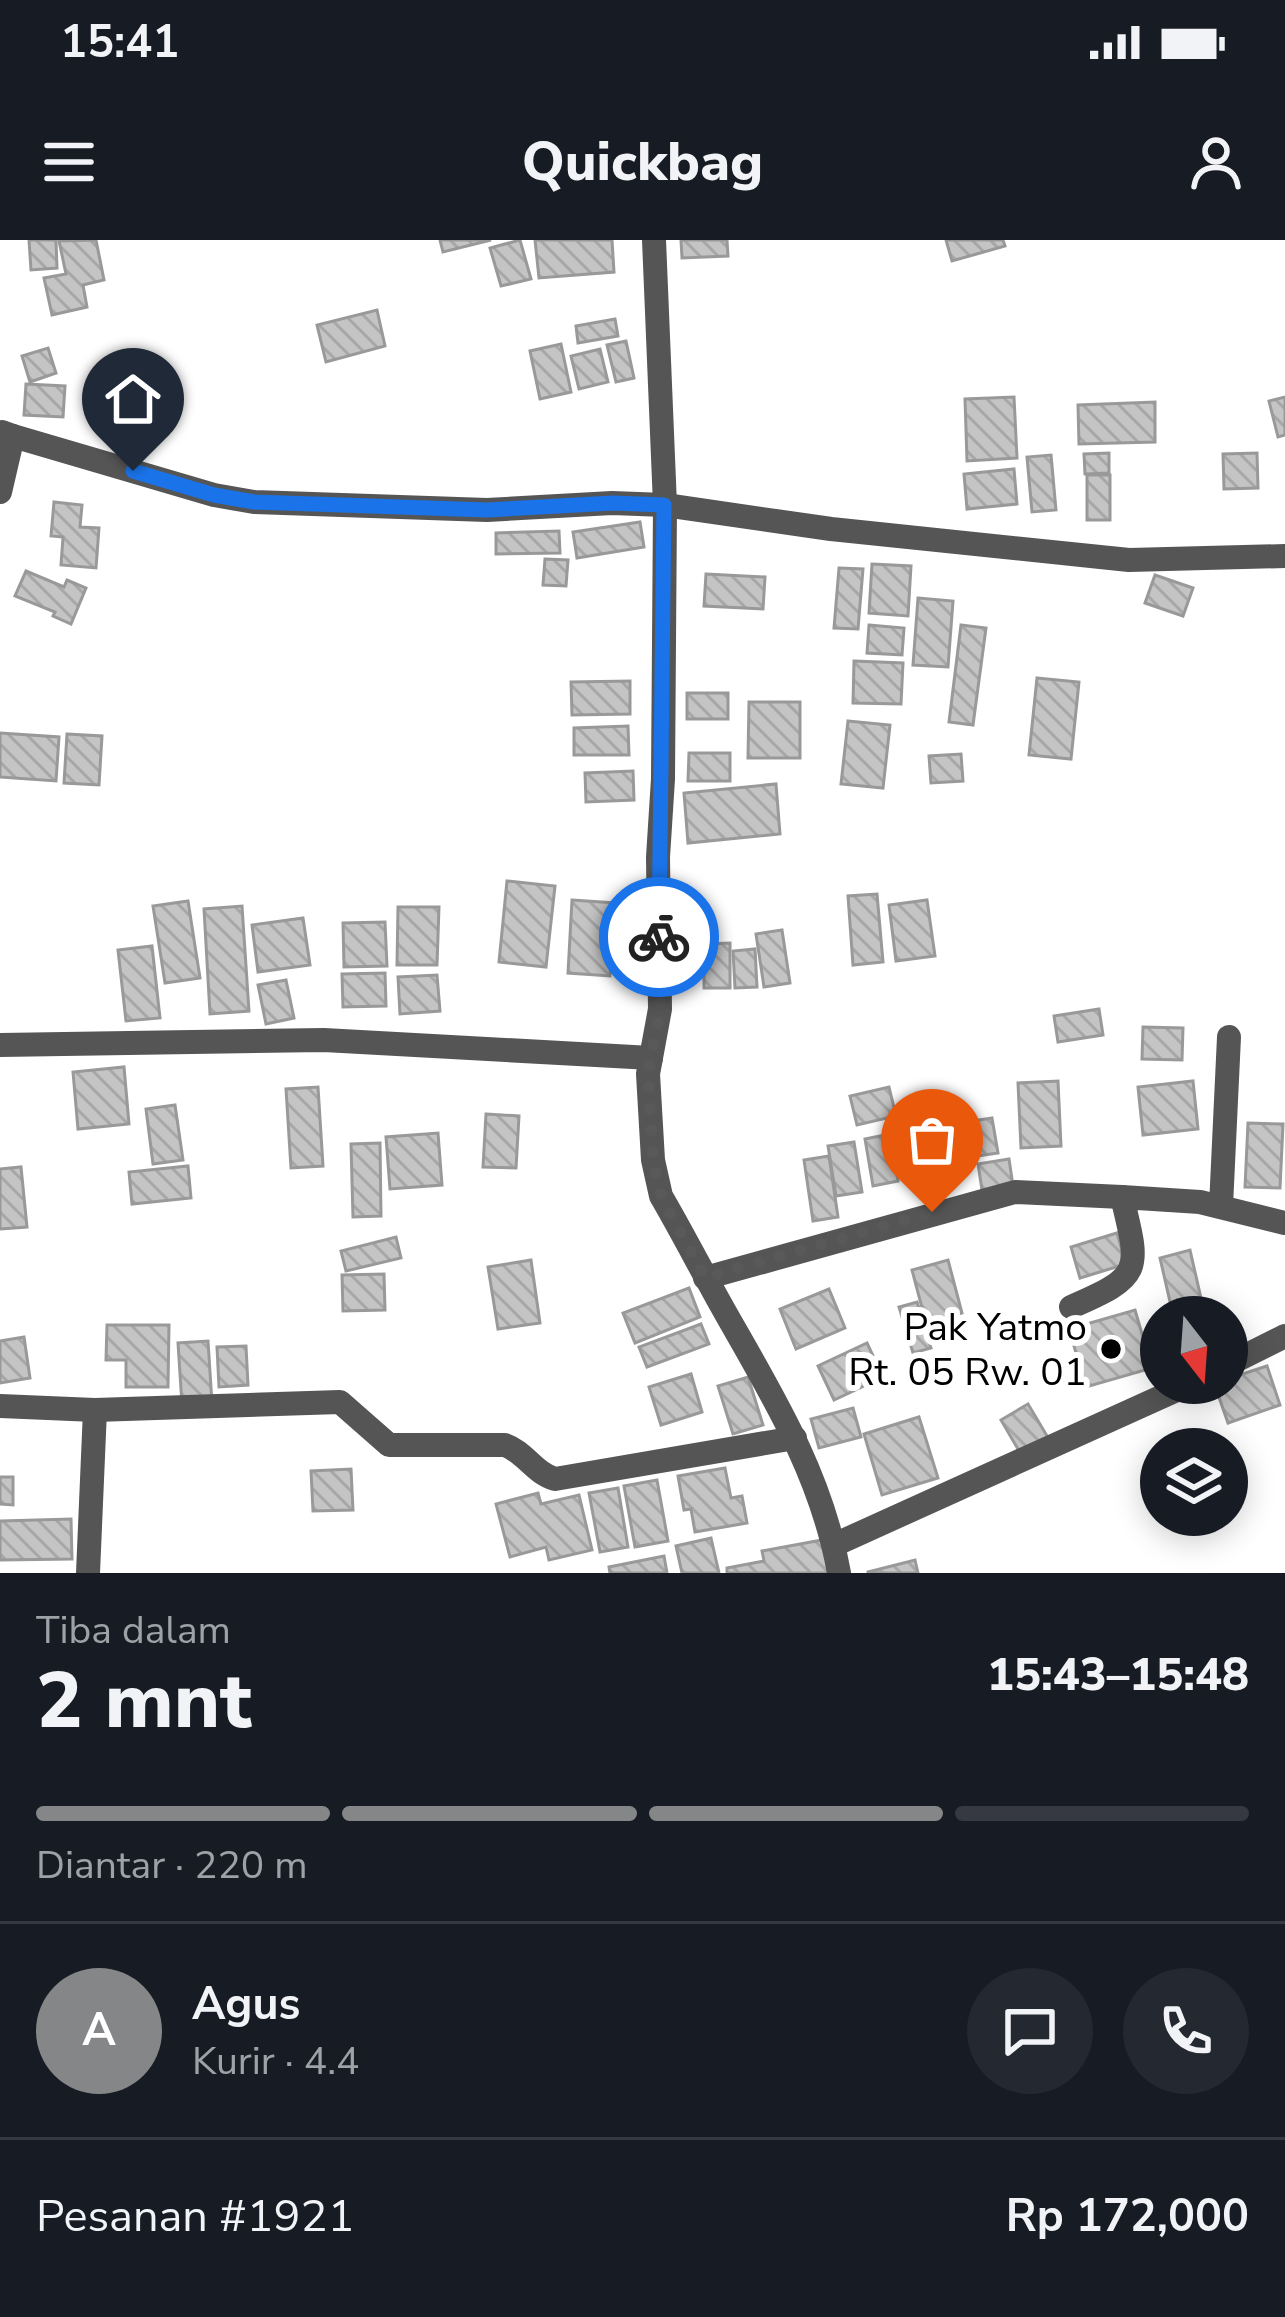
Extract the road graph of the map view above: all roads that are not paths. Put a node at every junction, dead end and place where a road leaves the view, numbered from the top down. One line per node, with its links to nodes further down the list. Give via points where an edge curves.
1 (654, 240): 4 (street)
2 (6, 433): 3 (street); 4 (street, via 254,502 487,510)
3 (0, 492)
4 (664, 505): 5 (street, via 1129,560); 8 (street, via 660,1009)
5 (1285, 556)
6 (1228, 1037): 10 (street)
7 (0, 1045): 8 (street, via 324,1040)
8 (650, 1058): 12 (street, via 648,1119 661,1196)
9 (1122, 1197): 10 (street); 12 (street, via 1016,1192); 13 (street, via 1134,1265 1124,1283)
10 (1221, 1206): 11 (street)
11 (1285, 1223)
12 (705, 1278): 19 (street)
13 (1072, 1307)
14 (1285, 1336): 15 (street)
15 (1248, 1354)
16 (1146, 1404): 20 (street)
17 (0, 1406): 18 (street)
18 (95, 1410): 19 (street, via 340,1402 389,1445 505,1445 555,1479); 21 (street)
19 (795, 1438): 20 (street)
20 (834, 1545): 22 (street)
21 (88, 1573)
22 (839, 1573)

